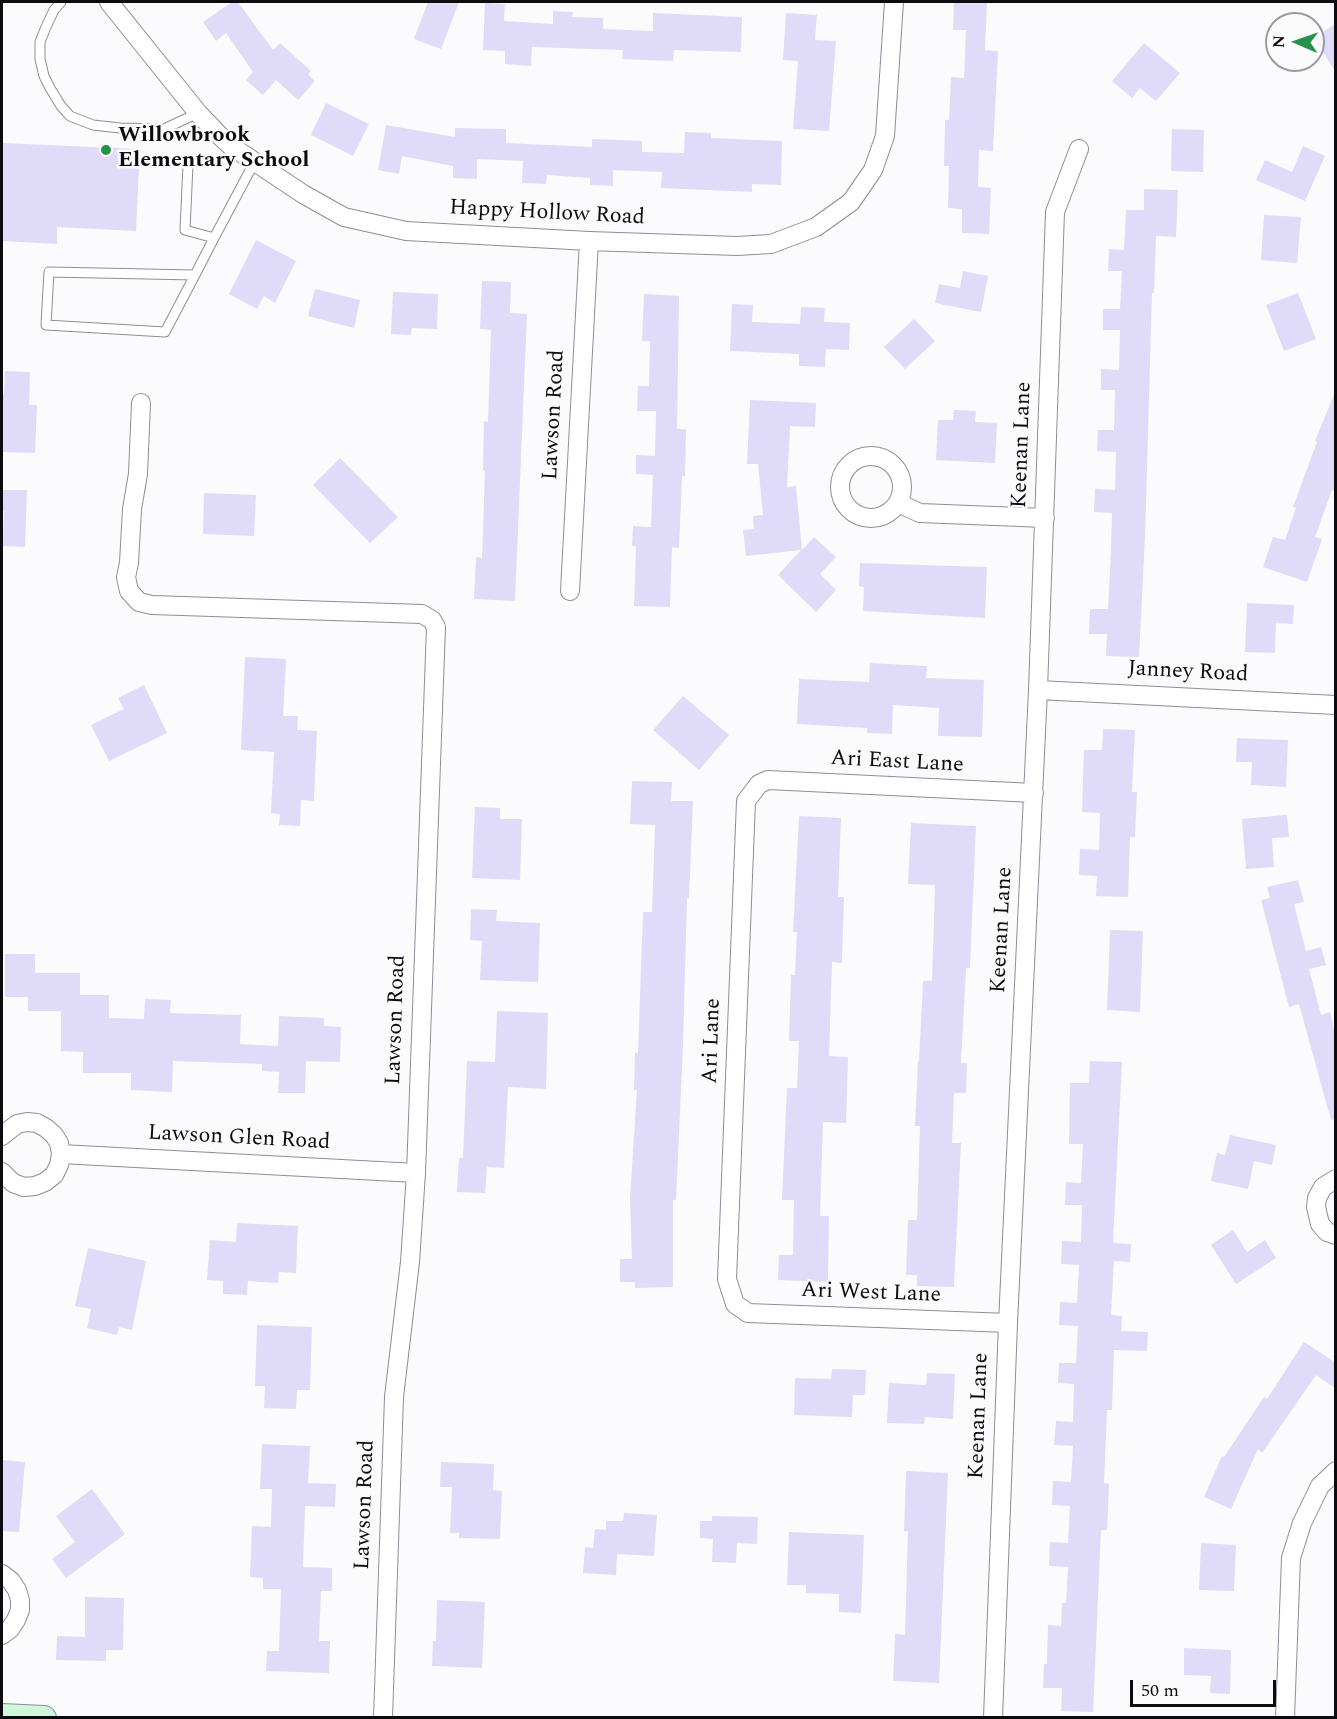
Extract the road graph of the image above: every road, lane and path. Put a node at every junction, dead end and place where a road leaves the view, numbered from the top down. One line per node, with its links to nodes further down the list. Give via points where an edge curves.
1 (61, 2): 4 (lane, via 40,42 40,59 50,88 70,116 120,129 164,129)
2 (109, 2): 4 (street, Happy Hollow Road)
3 (894, 2): 9 (street, Happy Hollow Road, via 885,136 873,170 851,202 816,227 771,244)
4 (198, 113): 6 (street, Happy Hollow Road, via 231,146)
5 (1079, 149): 13 (street, Keenan Lane, via 1055,212)
6 (255, 161): 8 (lane); 9 (street, Happy Hollow Road, via 344,217 406,231)
7 (188, 165): 8 (lane, via 185,231)
8 (214, 238): 10 (lane)
9 (589, 242): 14 (street, Lawson Road)
10 (195, 275): 10 (lane, via 165,332 46,325 49,272)
11 (141, 403): 22 (street, Lawson Road, via 138,474 126,578 129,591 139,602 422,614 436,627)
12 (898, 502): 13 (street, via 920,513)
13 (1045, 518): 15 (street, Keenan Lane)
14 (570, 591)
15 (1038, 690): 16 (street, Janney Road); 18 (street, Keenan Lane)
16 (1335, 705)
17 (759, 784): 18 (street, Ari East Lane, via 768,780); 25 (street, Ari Lane, via 746,801 727,1279)
18 (1034, 794): 26 (street, Keenan Lane)
19 (2, 1136): 20 (street, via 17,1124 37,1123 54,1135)
20 (60, 1154): 21 (street, via 54,1174 35,1186 13,1183); 22 (street, Lawson Glen Road)
21 (2, 1172)
22 (416, 1173): 32 (street, Lawson Road, via 394,1397)
23 (1335, 1179): 24 (street, via 1323,1187 1316,1207 1320,1224)
24 (1335, 1235)
25 (735, 1304): 26 (street, Ari West Lane, via 748,1313)
26 (1008, 1323): 33 (street, Keenan Lane)
27 (1335, 1472): 34 (street, via 1320,1486 1291,1558)
28 (2, 1574): 29 (street, via 17,1590 20,1610)
29 (2, 1635)
30 (2, 1716): 31 (main road)
31 (44, 1718)
32 (383, 1718)
33 (993, 1718)
34 (1285, 1718)

